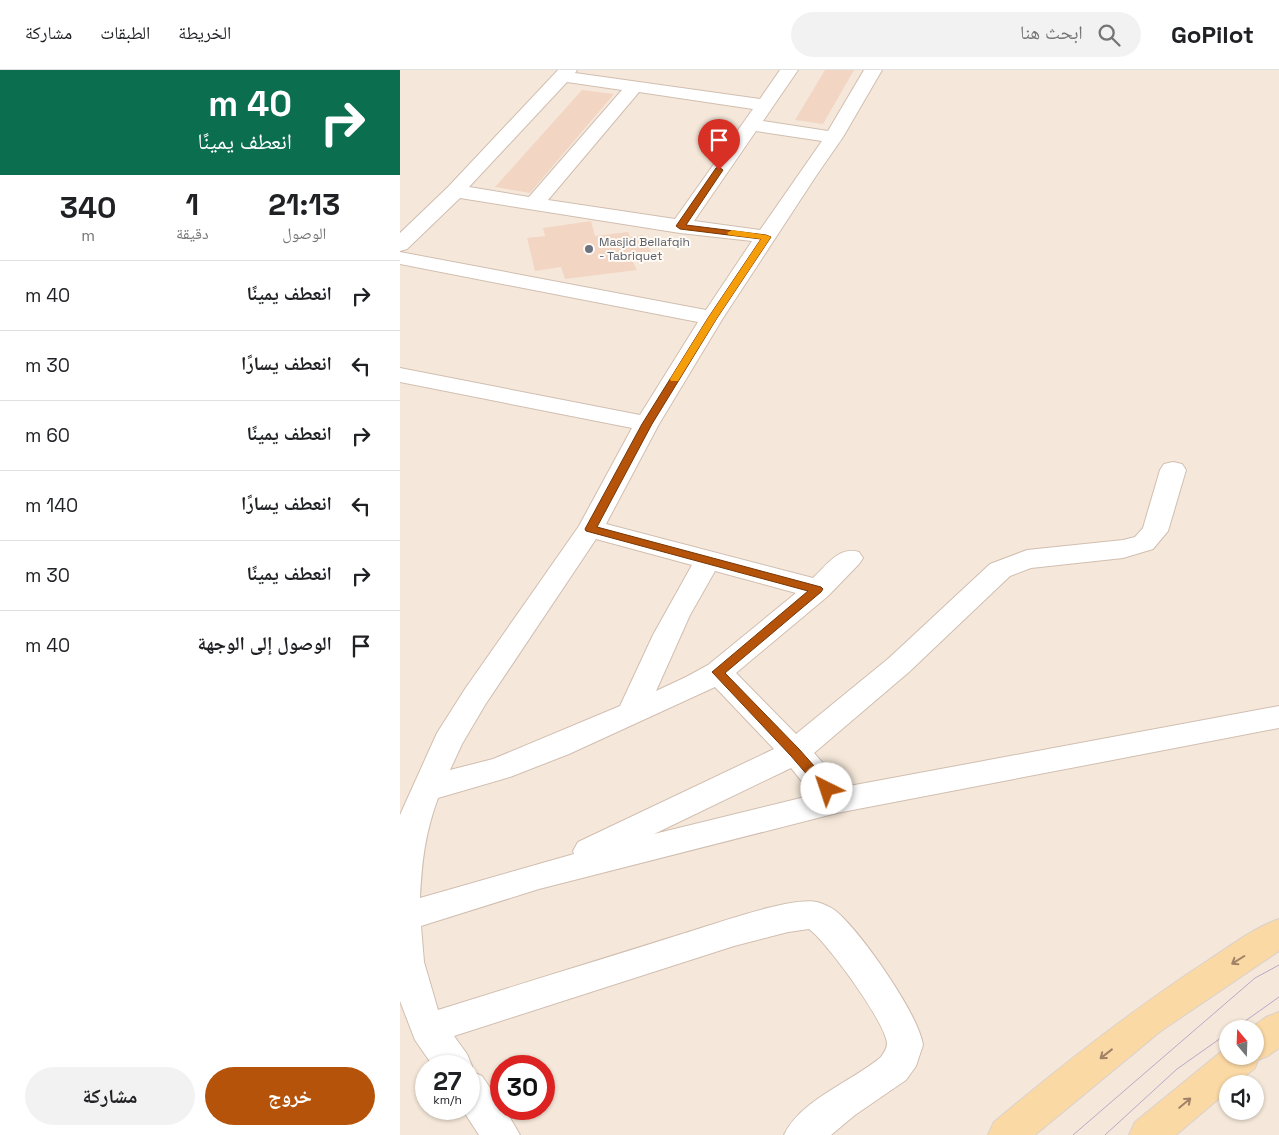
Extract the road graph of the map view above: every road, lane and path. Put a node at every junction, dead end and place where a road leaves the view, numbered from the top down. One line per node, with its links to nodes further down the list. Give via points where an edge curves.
1 (789, 70): 5 (street)
2 (873, 70): 7 (street)
3 (565, 73): 4 (street); 8 (street)
4 (634, 87): 5 (street); 9 (street)
5 (765, 105): 6 (street)
6 (752, 125): 7 (street); 10 (street)
7 (834, 137): 11 (street)
8 (455, 190): 9 (street); 12 (street)
9 (534, 204): 10 (street)
10 (680, 226): 11 (street)
11 (766, 237): 14 (street)
12 (400, 245)
13 (400, 258): 14 (street)
14 (712, 318): 16 (street)
15 (400, 375): 16 (street)
16 (647, 424): 18 (street)
17 (1173, 470): 25 (street, via 1155,531 1144,543 1123,549 1026,559 1000,570 899,665)
18 (590, 529): 20 (street); 26 (street, via 466,712 448,741)
19 (850, 558): 21 (street)
20 (709, 559): 21 (street); 23 (street, via 667,632)
21 (818, 589): 22 (street)
22 (718, 672): 23 (street, via 678,695); 25 (street)
23 (631, 714): 26 (street, via 498,769)
24 (1279, 717): 27 (street)
25 (795, 752): 27 (street); 28 (street)
26 (426, 789): 29 (street, via 412,825)
27 (837, 801): 28 (street)
28 (539, 876): 29 (street)
29 (402, 918): 32 (street, via 407,962)
30 (1279, 934): 39 (main road, one-way to 39, via 1150,1020)
31 (1279, 1028): 33 (main road)
32 (428, 1029): 34 (street); 38 (street, via 734,932 816,916 829,924 870,981 896,1020 903,1034 905,1049 898,1064)
33 (1264, 1039)
34 (446, 1055)
35 (1231, 1065): 40 (main road, one-way to 35)
36 (480, 1104): 37 (street)
37 (501, 1135)
38 (803, 1135)
39 (1007, 1135)
40 (1148, 1135)

